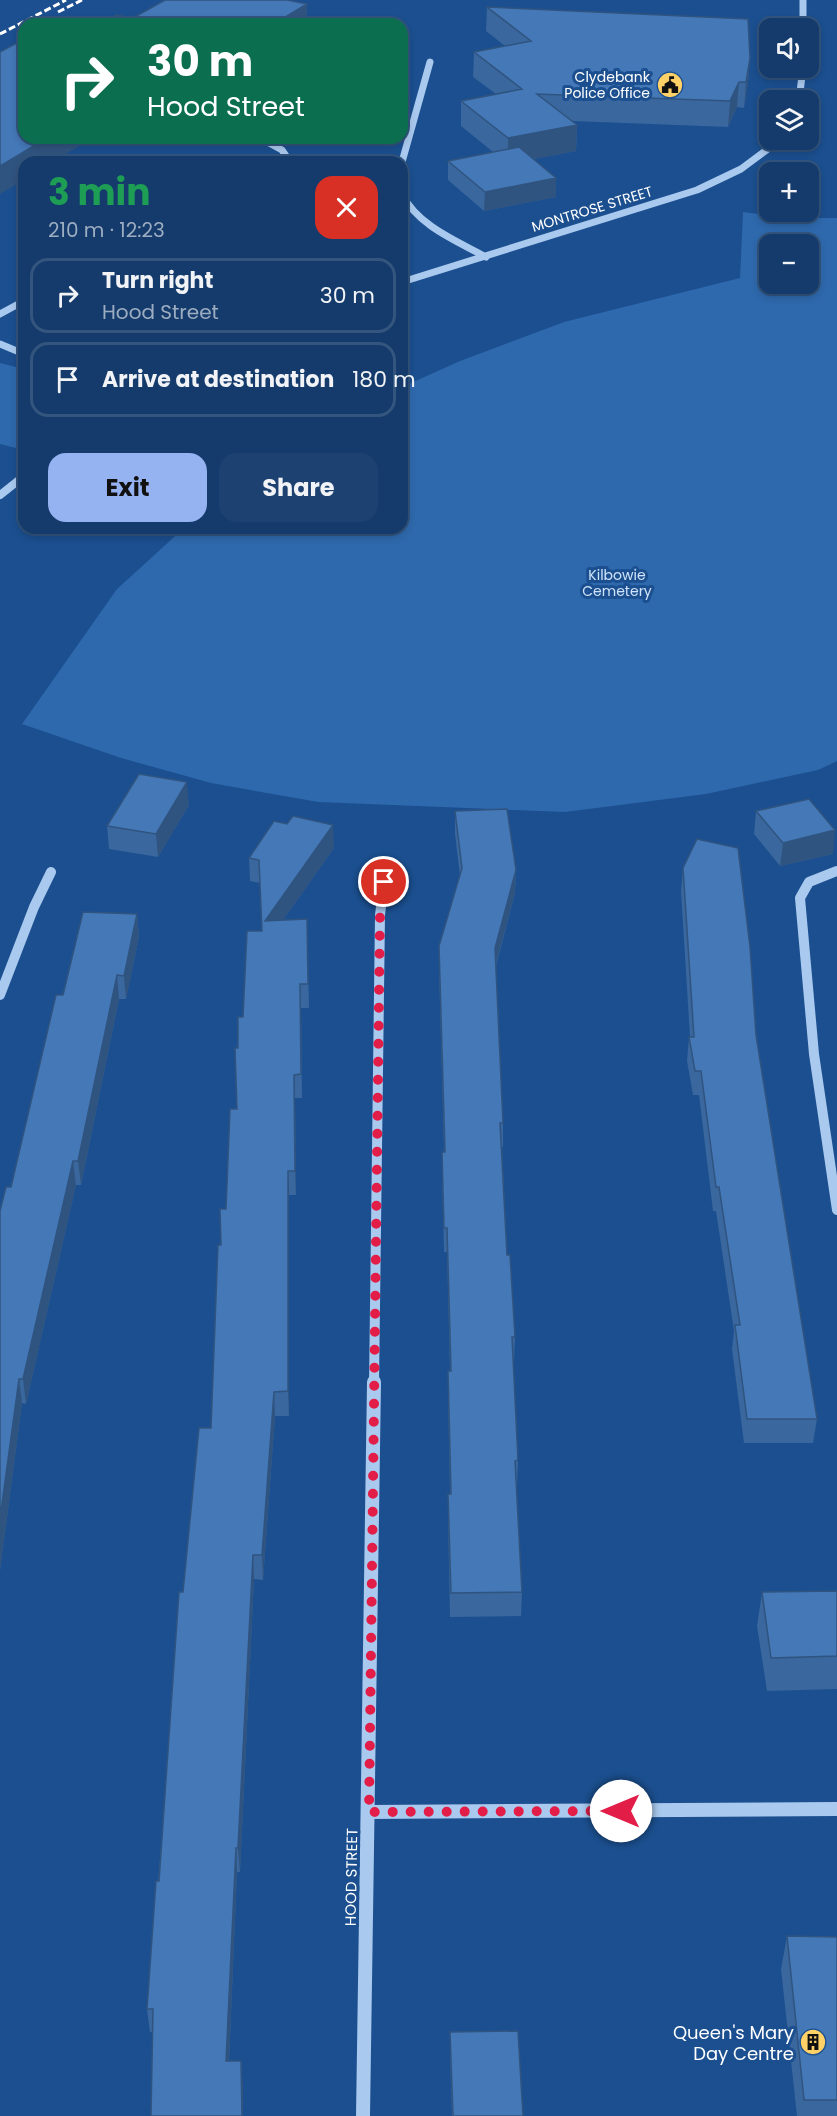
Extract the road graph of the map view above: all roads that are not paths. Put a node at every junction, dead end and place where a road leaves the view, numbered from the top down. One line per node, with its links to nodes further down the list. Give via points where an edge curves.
1 (803, 0): 2 (street)
2 (803, 18)
3 (430, 62): 4 (street)
4 (408, 141)
5 (271, 144): 7 (street)
6 (769, 150): 9 (street, MONTROSE STREET, via 732,174 675,197)
7 (286, 156)
8 (408, 206): 9 (street)
9 (486, 256): 10 (street, MONTROSE STREET)
10 (408, 280)
11 (18, 304): 12 (street)
12 (1, 313)
13 (0, 344): 14 (street)
14 (18, 352)
15 (18, 481): 16 (street)
16 (0, 495)
17 (837, 871): 21 (street, via 808,881 800,898 823,1133)
18 (51, 872): 20 (street)
19 (384, 882): 23 (street, HOOD STREET, via 380,915)
20 (0, 995)
21 (837, 1210)
22 (837, 1809): 23 (street)
23 (369, 1812): 24 (street, HOOD STREET)
24 (363, 2116)

